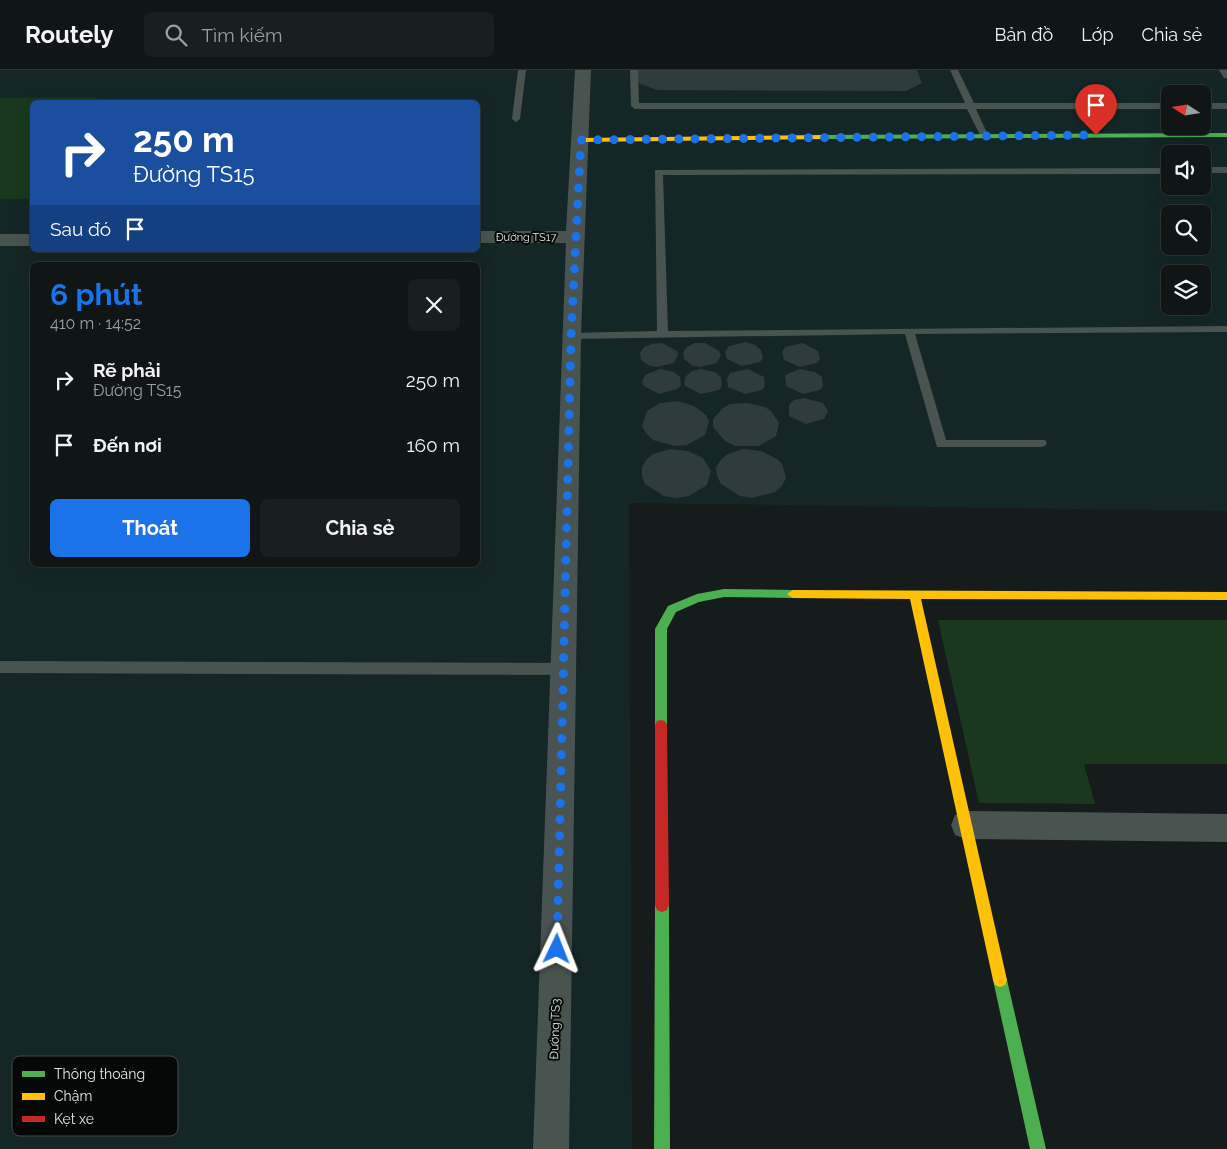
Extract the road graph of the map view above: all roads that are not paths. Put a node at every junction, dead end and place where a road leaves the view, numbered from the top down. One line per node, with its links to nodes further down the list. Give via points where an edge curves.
1 (522, 70): 11 (lane)
2 (583, 70): 14 (street, Đường TS3)
3 (634, 70): 7 (lane, via 635,106)
4 (954, 70): 7 (lane)
5 (1223, 70): 6 (lane)
6 (1227, 76)
7 (971, 106): 8 (lane); 12 (lane)
8 (1161, 106)
9 (1211, 106): 10 (lane)
10 (1227, 106)
11 (516, 120)
12 (984, 135): 13 (street); 14 (street)
13 (1227, 135)
14 (581, 140): 19 (street, Đường TS3)
15 (1161, 170): 24 (lane, via 658,172)
16 (1211, 170): 17 (lane)
17 (1227, 170)
18 (480, 237): 19 (street, Đường TS17)
19 (575, 237): 25 (street, Đường TS3)
20 (0, 240): 21 (street)
21 (30, 240)
22 (1227, 329): 23 (lane)
23 (909, 332): 24 (lane); 26 (lane, via 941,444)
24 (663, 335): 25 (lane)
25 (571, 336): 30 (street, Đường TS3)
26 (1041, 442)
27 (916, 596): 28 (street); 31 (street); 34 (street, via 724,593 697,598 672,609 661,629)
28 (1227, 596)
29 (0, 667): 30 (lane)
30 (565, 669): 33 (street, Đường TS3)
31 (966, 825): 32 (street); 35 (street)
32 (1227, 828)
33 (551, 1149)
34 (662, 1149)
35 (1038, 1149)

